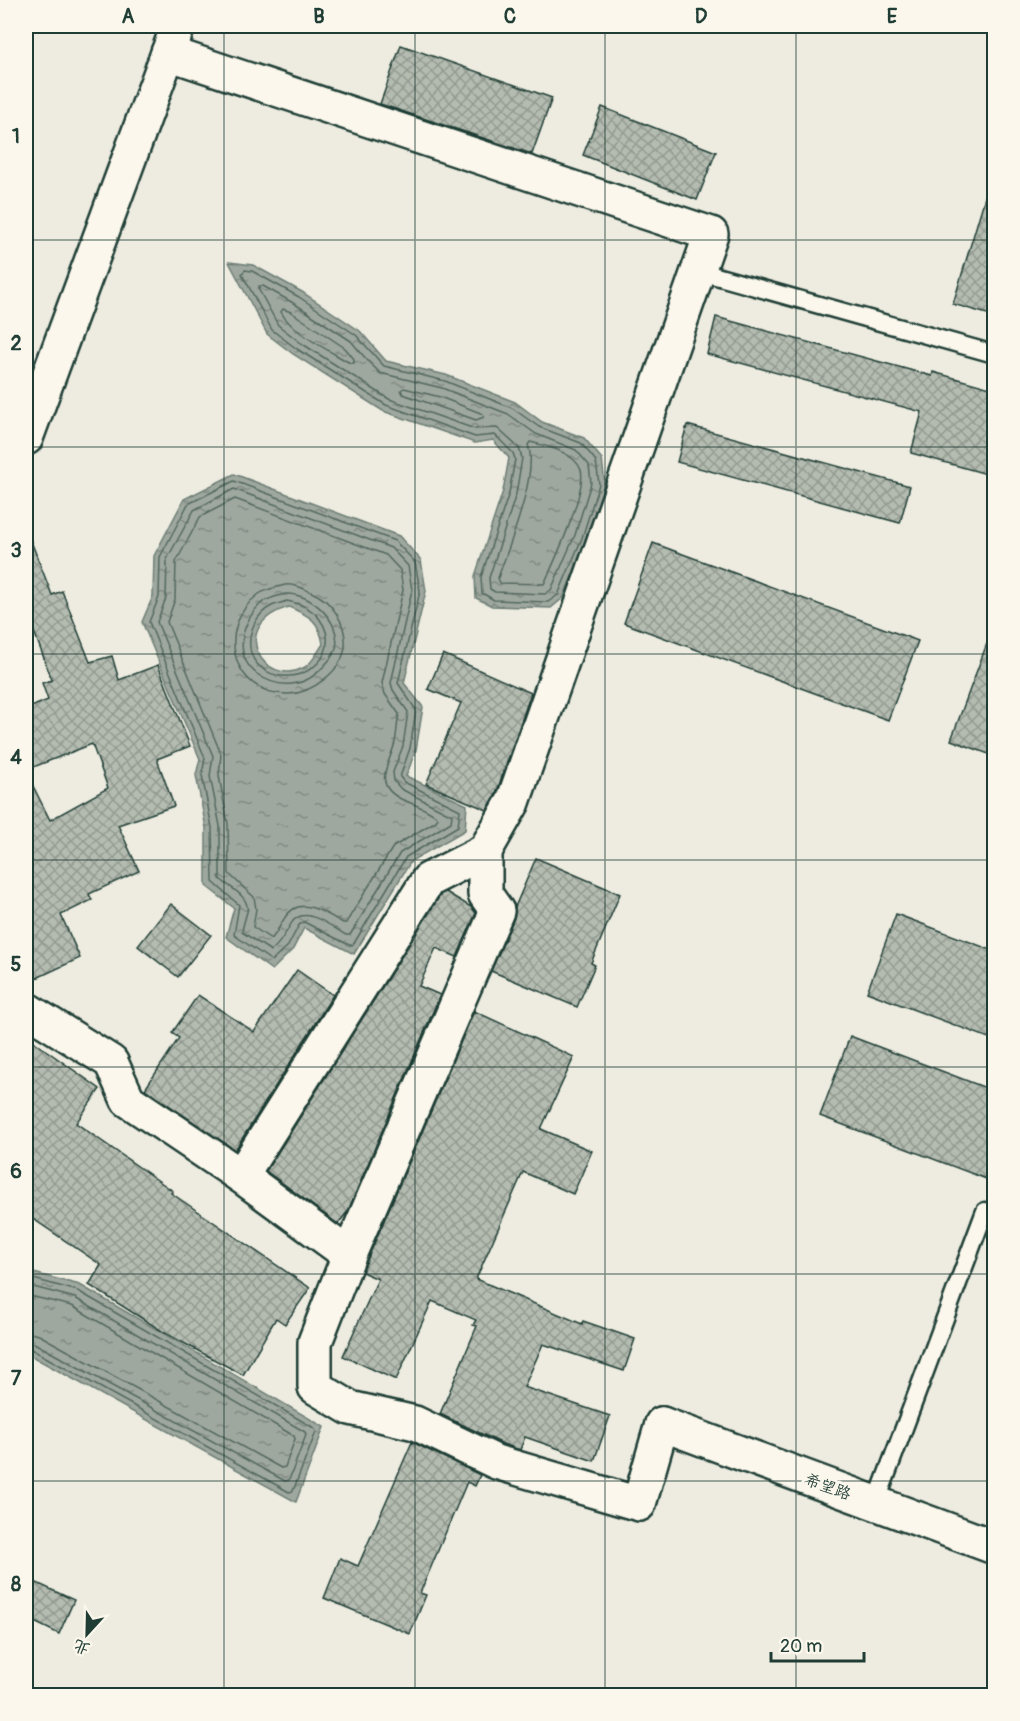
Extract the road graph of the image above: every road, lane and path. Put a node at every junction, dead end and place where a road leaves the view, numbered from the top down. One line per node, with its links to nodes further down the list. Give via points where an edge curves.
1 (173, 39): 2 (street, via 711,234); 4 (street)
2 (698, 271): 3 (lane); 5 (street, via 513,802)
3 (994, 354)
4 (26, 438)
5 (484, 851): 7 (street, via 428,880); 9 (street, via 485,894 497,911)
6 (26, 1009): 7 (street, via 111,1062 128,1100)
7 (241, 1176): 9 (street)
8 (985, 1211): 10 (lane)
9 (349, 1255): 10 (street, 希望路, via 315,1342 315,1387 350,1408 415,1423 496,1462 639,1504 662,1424)
10 (876, 1503): 11 (street, 希望路)
11 (994, 1547)

